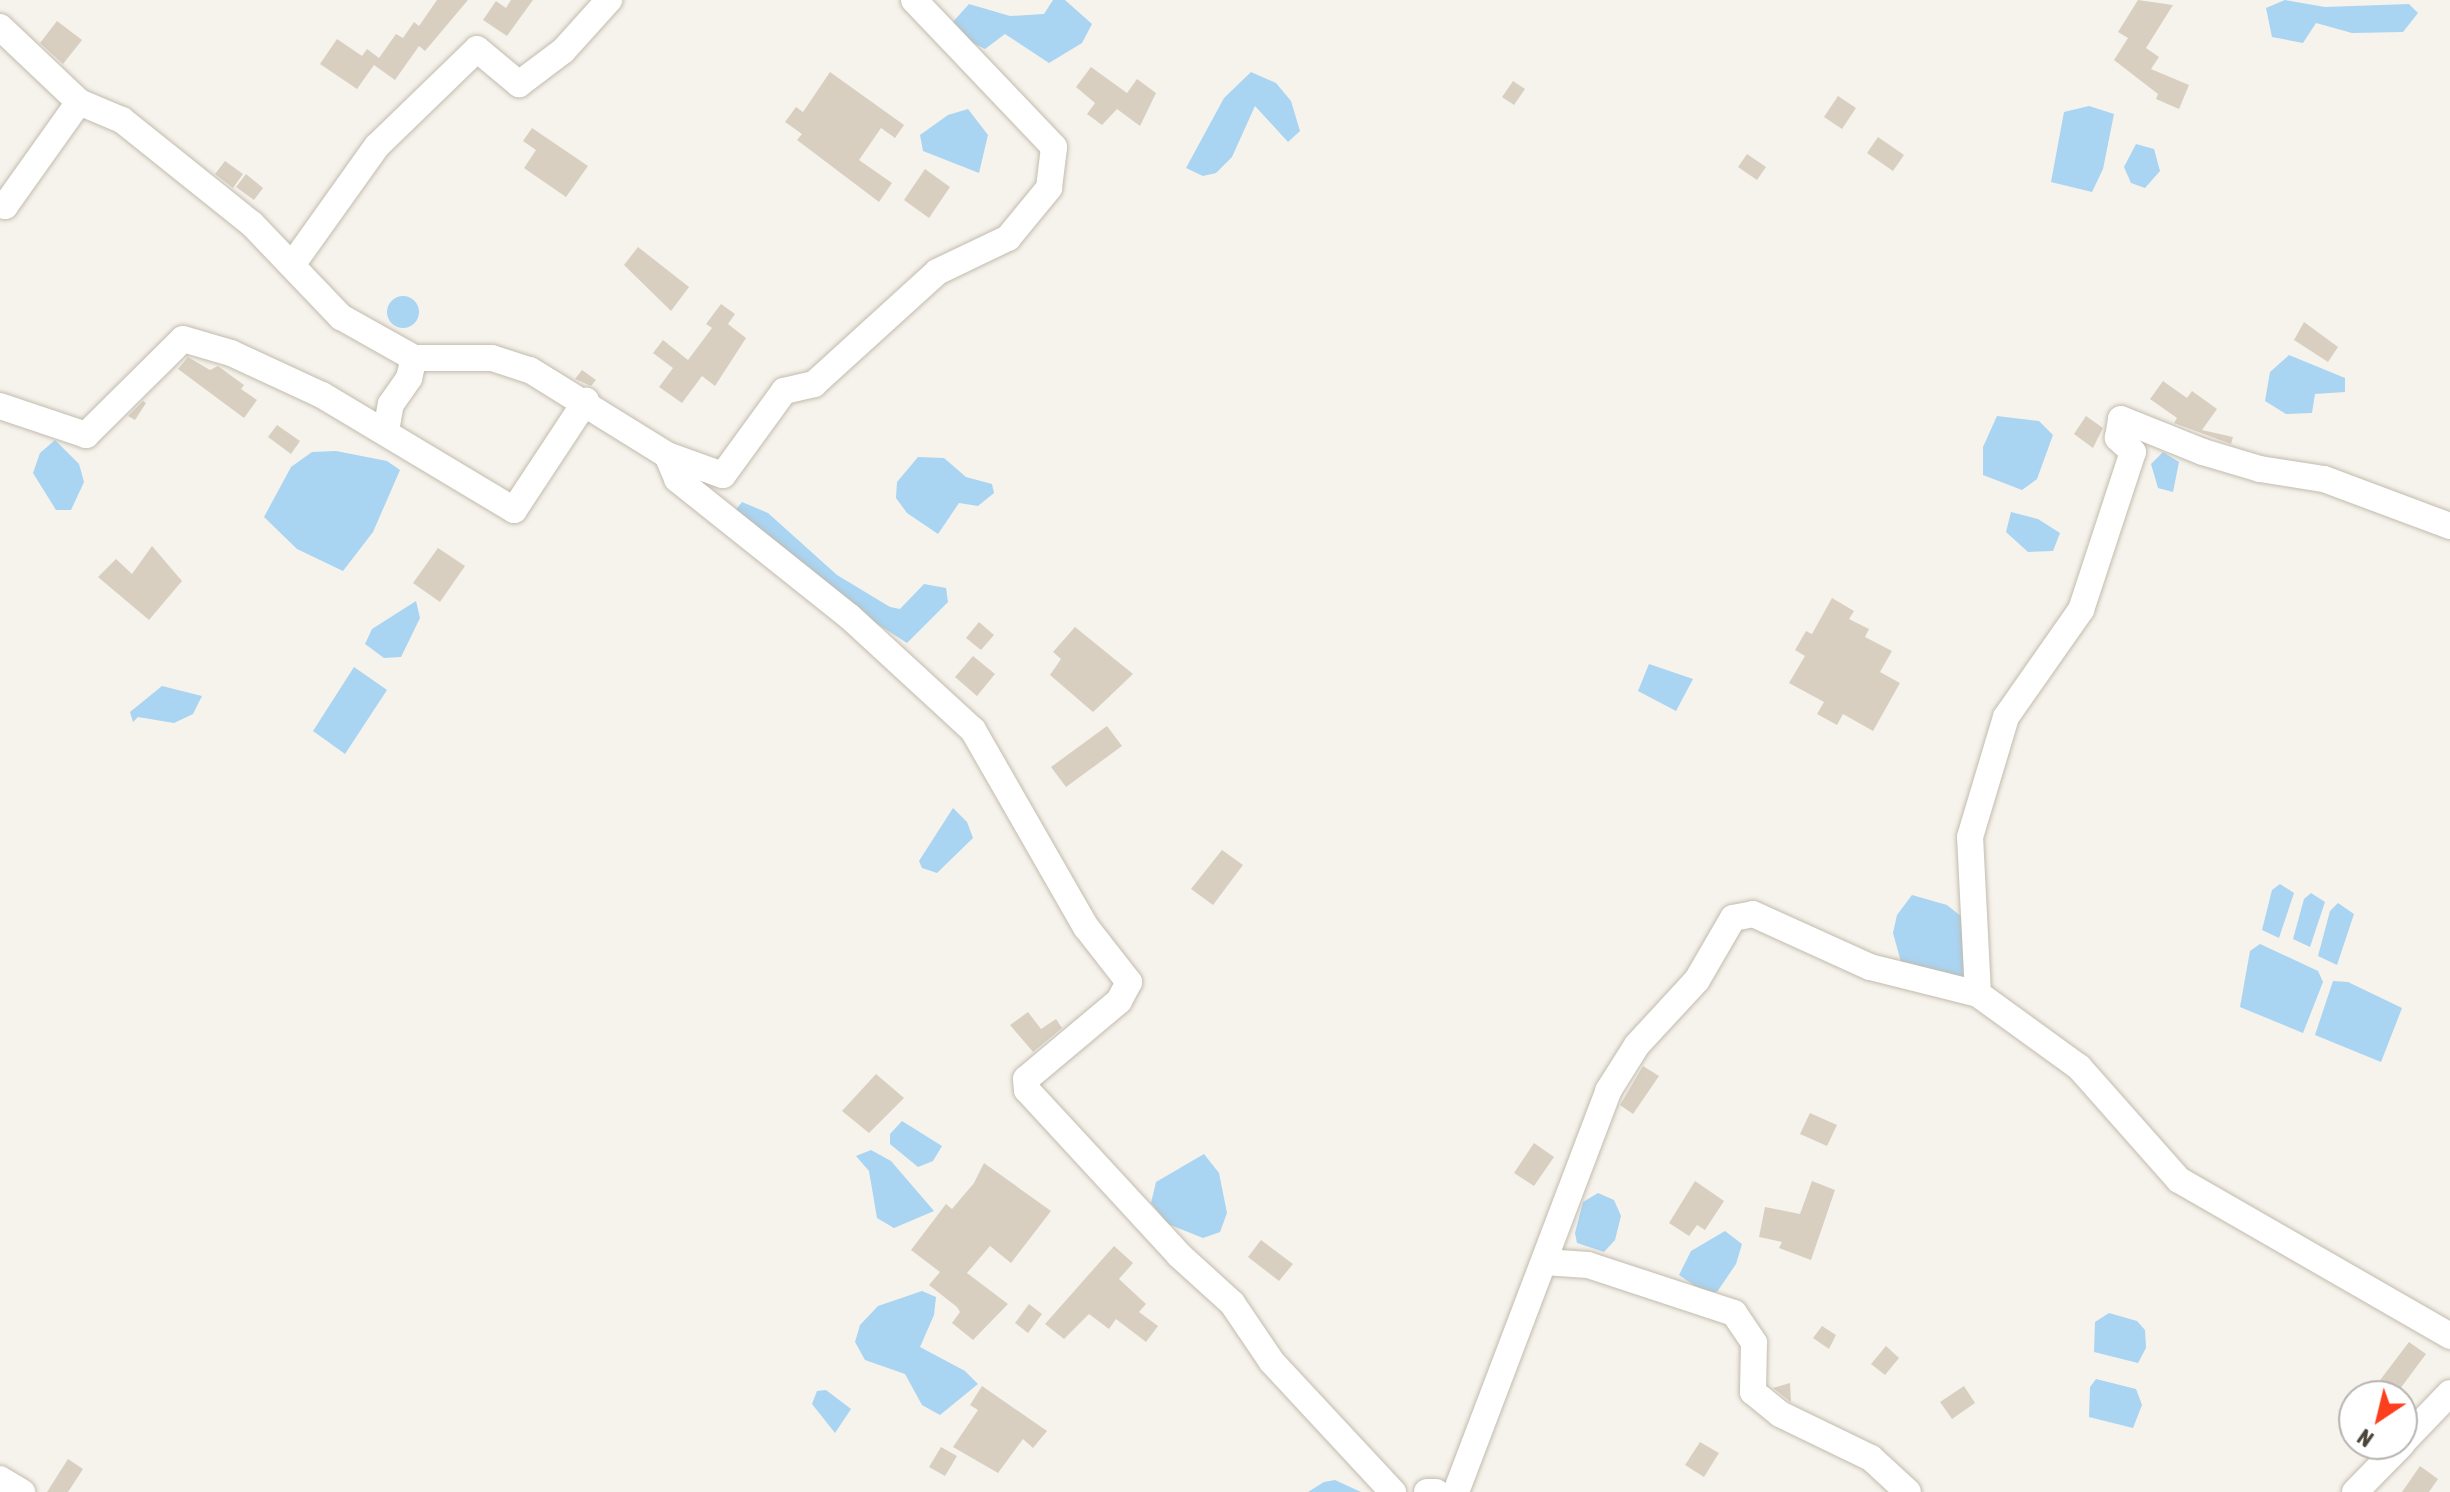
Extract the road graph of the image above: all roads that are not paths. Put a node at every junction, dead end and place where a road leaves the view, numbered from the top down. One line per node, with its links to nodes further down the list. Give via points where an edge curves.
1 (609, 0): 6 (street, via 563,51 519,84 477,49 377,146)
2 (914, 0): 11 (street, via 1054,147 1049,188 1008,238 937,272 814,384 784,391 723,475)
3 (0, 27): 4 (street)
4 (79, 102): 5 (street); 6 (street, via 122,120 252,224)
5 (2, 209)
6 (292, 265): 7 (street, via 341,317)
7 (414, 358): 8 (street, via 492,358 530,370); 10 (street, via 409,378 391,404)
8 (586, 401): 10 (street, via 514,510); 11 (street)
9 (0, 406): 10 (street, via 86,435 183,339 231,353)
10 (386, 431)
11 (667, 455): 21 (street, via 677,479 850,617 973,730 1086,927 1129,982 1119,1001 1026,1079 1027,1090 1036,1106 1179,1255 1232,1303 1272,1362)
12 (2450, 526): 13 (street, via 2324,479 2260,469 2203,452 2121,419 2118,438 2133,452 2081,610 2006,717 1970,837)
13 (1978, 994): 14 (street, via 1870,967 1753,914 1733,918 1697,980 1637,1045 1608,1091); 15 (street, via 2079,1067 2179,1180)
14 (1544, 1262): 24 (street); 25 (street, via 1588,1265 1734,1313 1754,1343 1753,1392 1780,1414 1871,1458)
15 (2450, 1336)
16 (2450, 1393): 17 (street)
17 (2418, 1427)
18 (2386, 1460): 26 (street)
19 (0, 1479): 20 (street)
20 (22, 1492)
21 (1393, 1492)
22 (1427, 1492): 23 (street)
23 (1436, 1492)
24 (1456, 1492)
25 (1908, 1492)
26 (2355, 1492)

